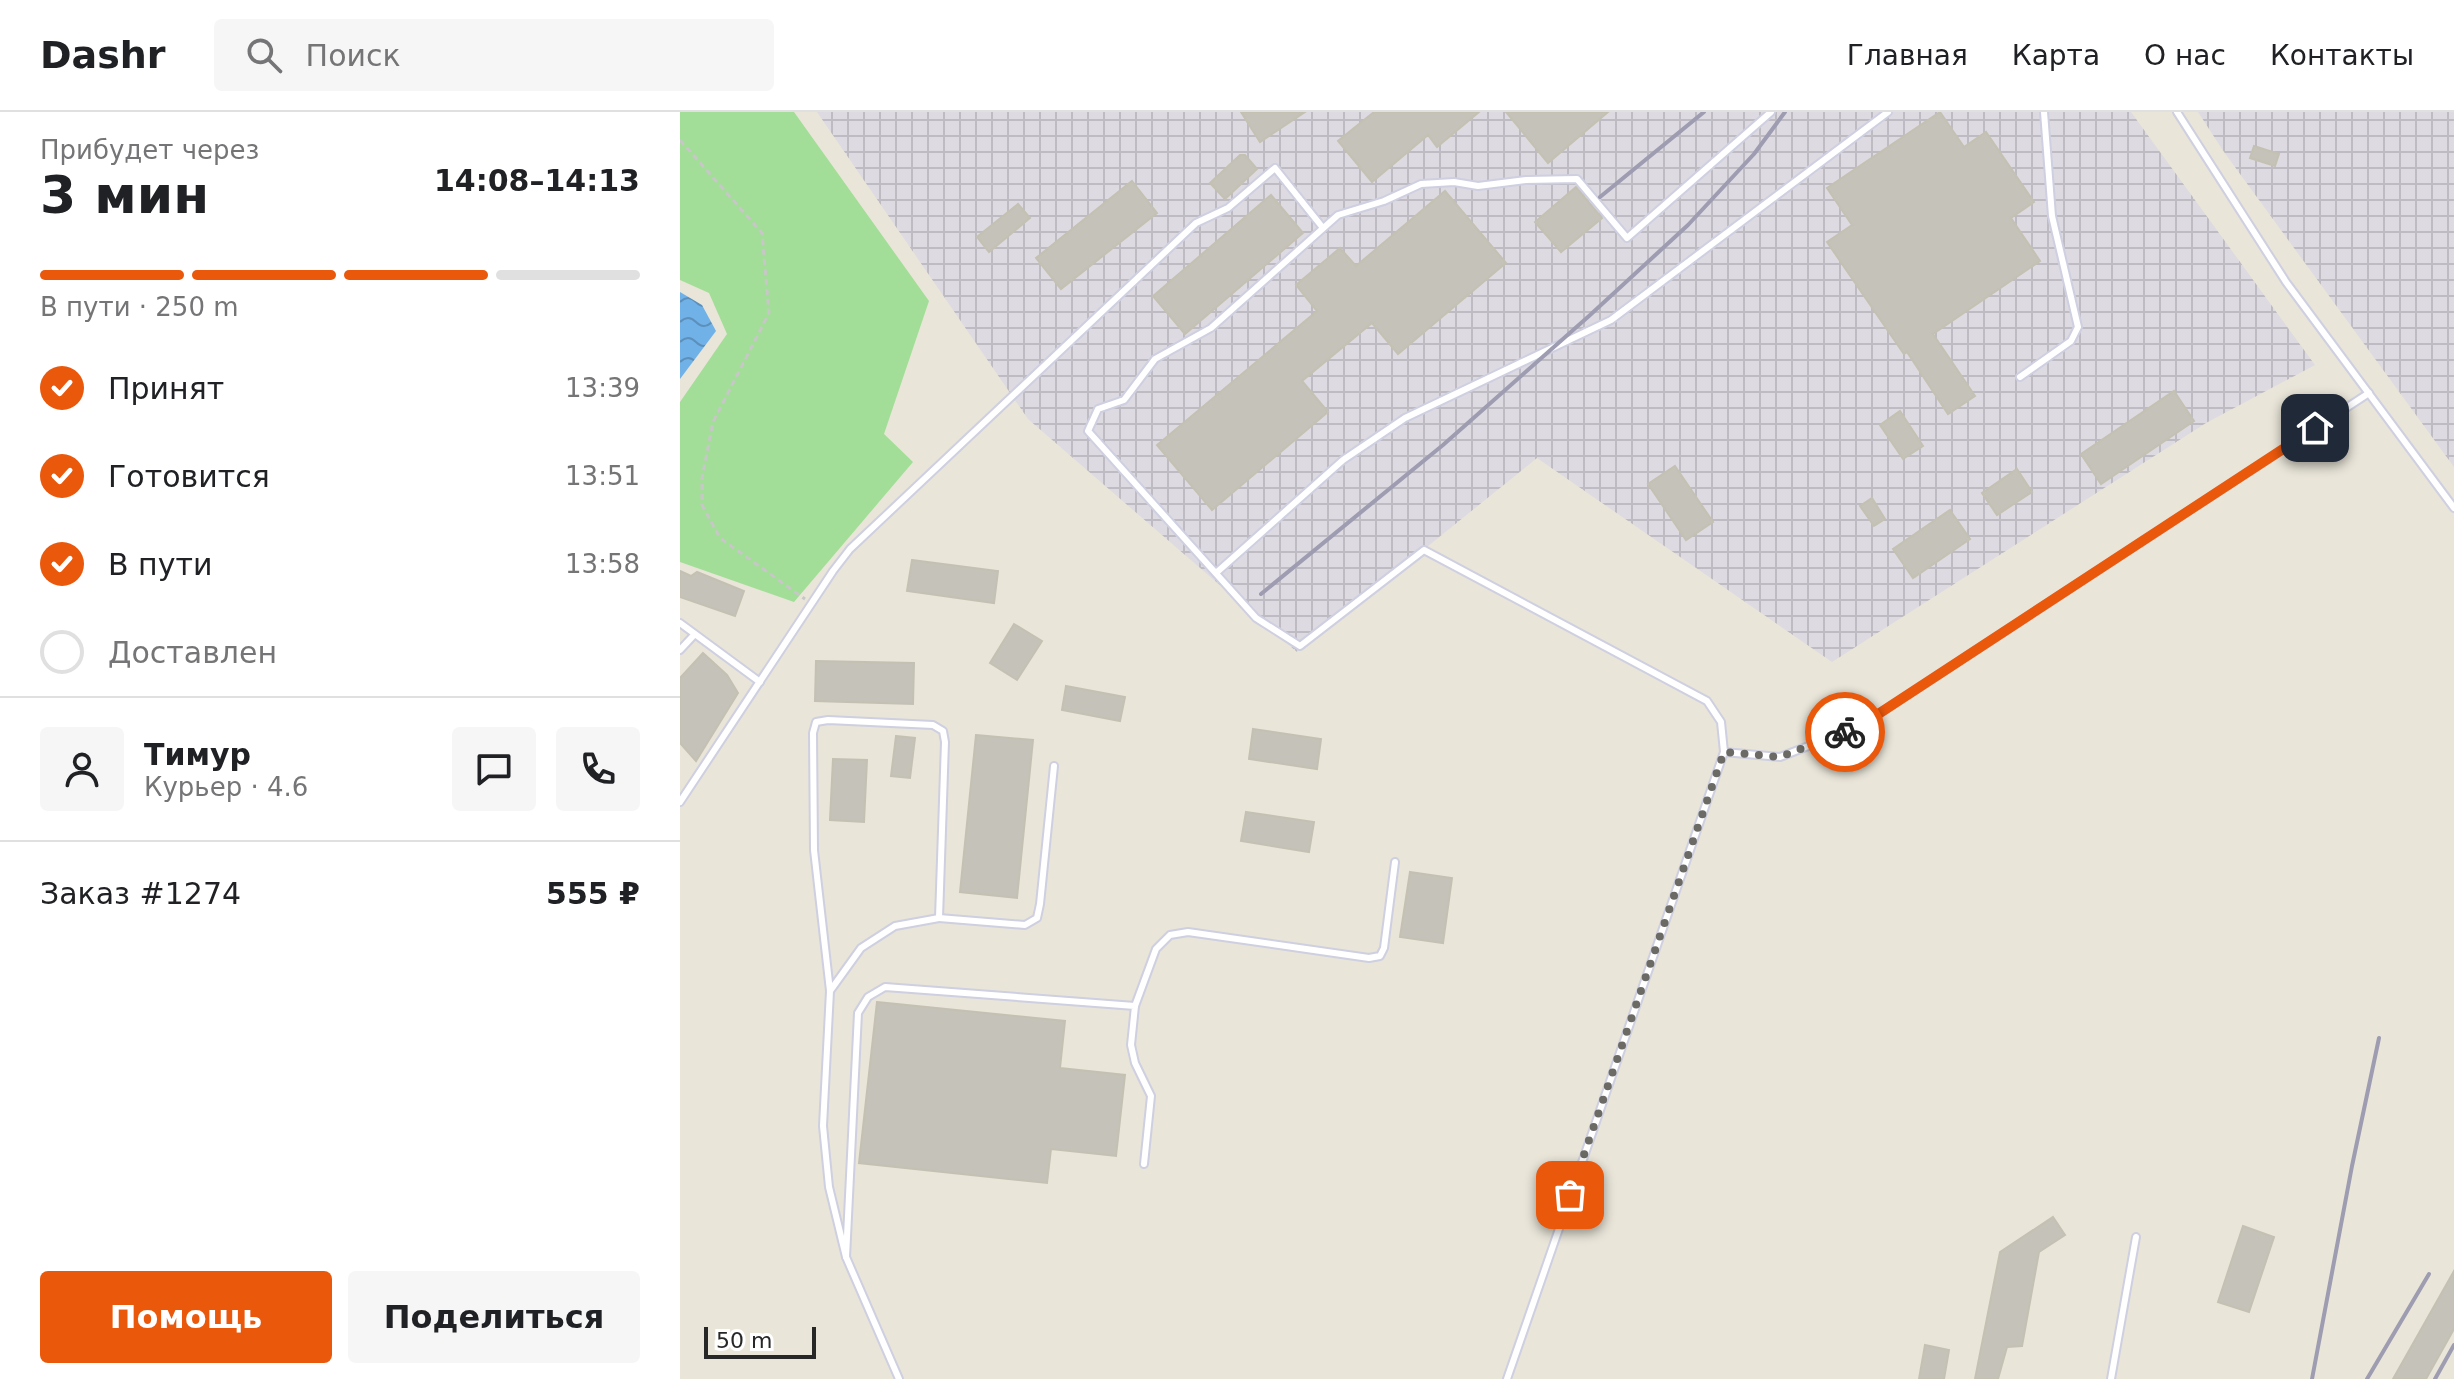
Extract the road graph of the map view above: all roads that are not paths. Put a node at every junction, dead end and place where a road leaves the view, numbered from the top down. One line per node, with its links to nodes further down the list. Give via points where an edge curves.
1 (1771, 112): 5 (lane, via 1627,238 1577,179 1421,184 1338,215)
2 (1888, 112): 9 (lane, via 1611,320 1405,418 1355,452)
3 (2044, 112): 6 (lane, via 2052,216 2078,327 2071,341)
4 (2177, 112): 7 (lane, via 2286,282)
5 (1323, 228): 9 (lane, via 1211,328 1155,359 1124,400 1098,409 1088,431); 13 (lane, via 1275,168 1228,208 1196,223 850,549)
6 (2020, 377)
7 (2369, 393): 8 (lane); 14 (lane, via 1860,726 1780,757)
8 (2454, 508)
9 (1216, 573): 14 (lane, via 1256,618 1300,646 1424,550 1707,701 1721,722)
10 (680, 623): 11 (lane)
11 (694, 635): 12 (lane); 13 (lane)
12 (680, 650)
13 (760, 682): 16 (lane)
14 (1724, 752): 25 (lane)
15 (1054, 766): 18 (lane, via 1037,918 1025,925)
16 (680, 802)
17 (1395, 862): 20 (lane, via 1380,956 1188,932 1170,935 1156,949)
18 (939, 918): 19 (lane, via 895,926 861,948); 19 (lane, via 943,731 933,725 816,722 814,850)
19 (830, 991): 23 (lane, via 823,1126 829,1187)
20 (1135, 1006): 21 (lane, via 1131,1045 1151,1096); 23 (lane, via 885,987 868,997 858,1013)
21 (1144, 1164)
22 (2136, 1237): 26 (lane)
23 (846, 1257): 24 (lane)
24 (899, 1379)
25 (1507, 1379)
26 (2111, 1379)

